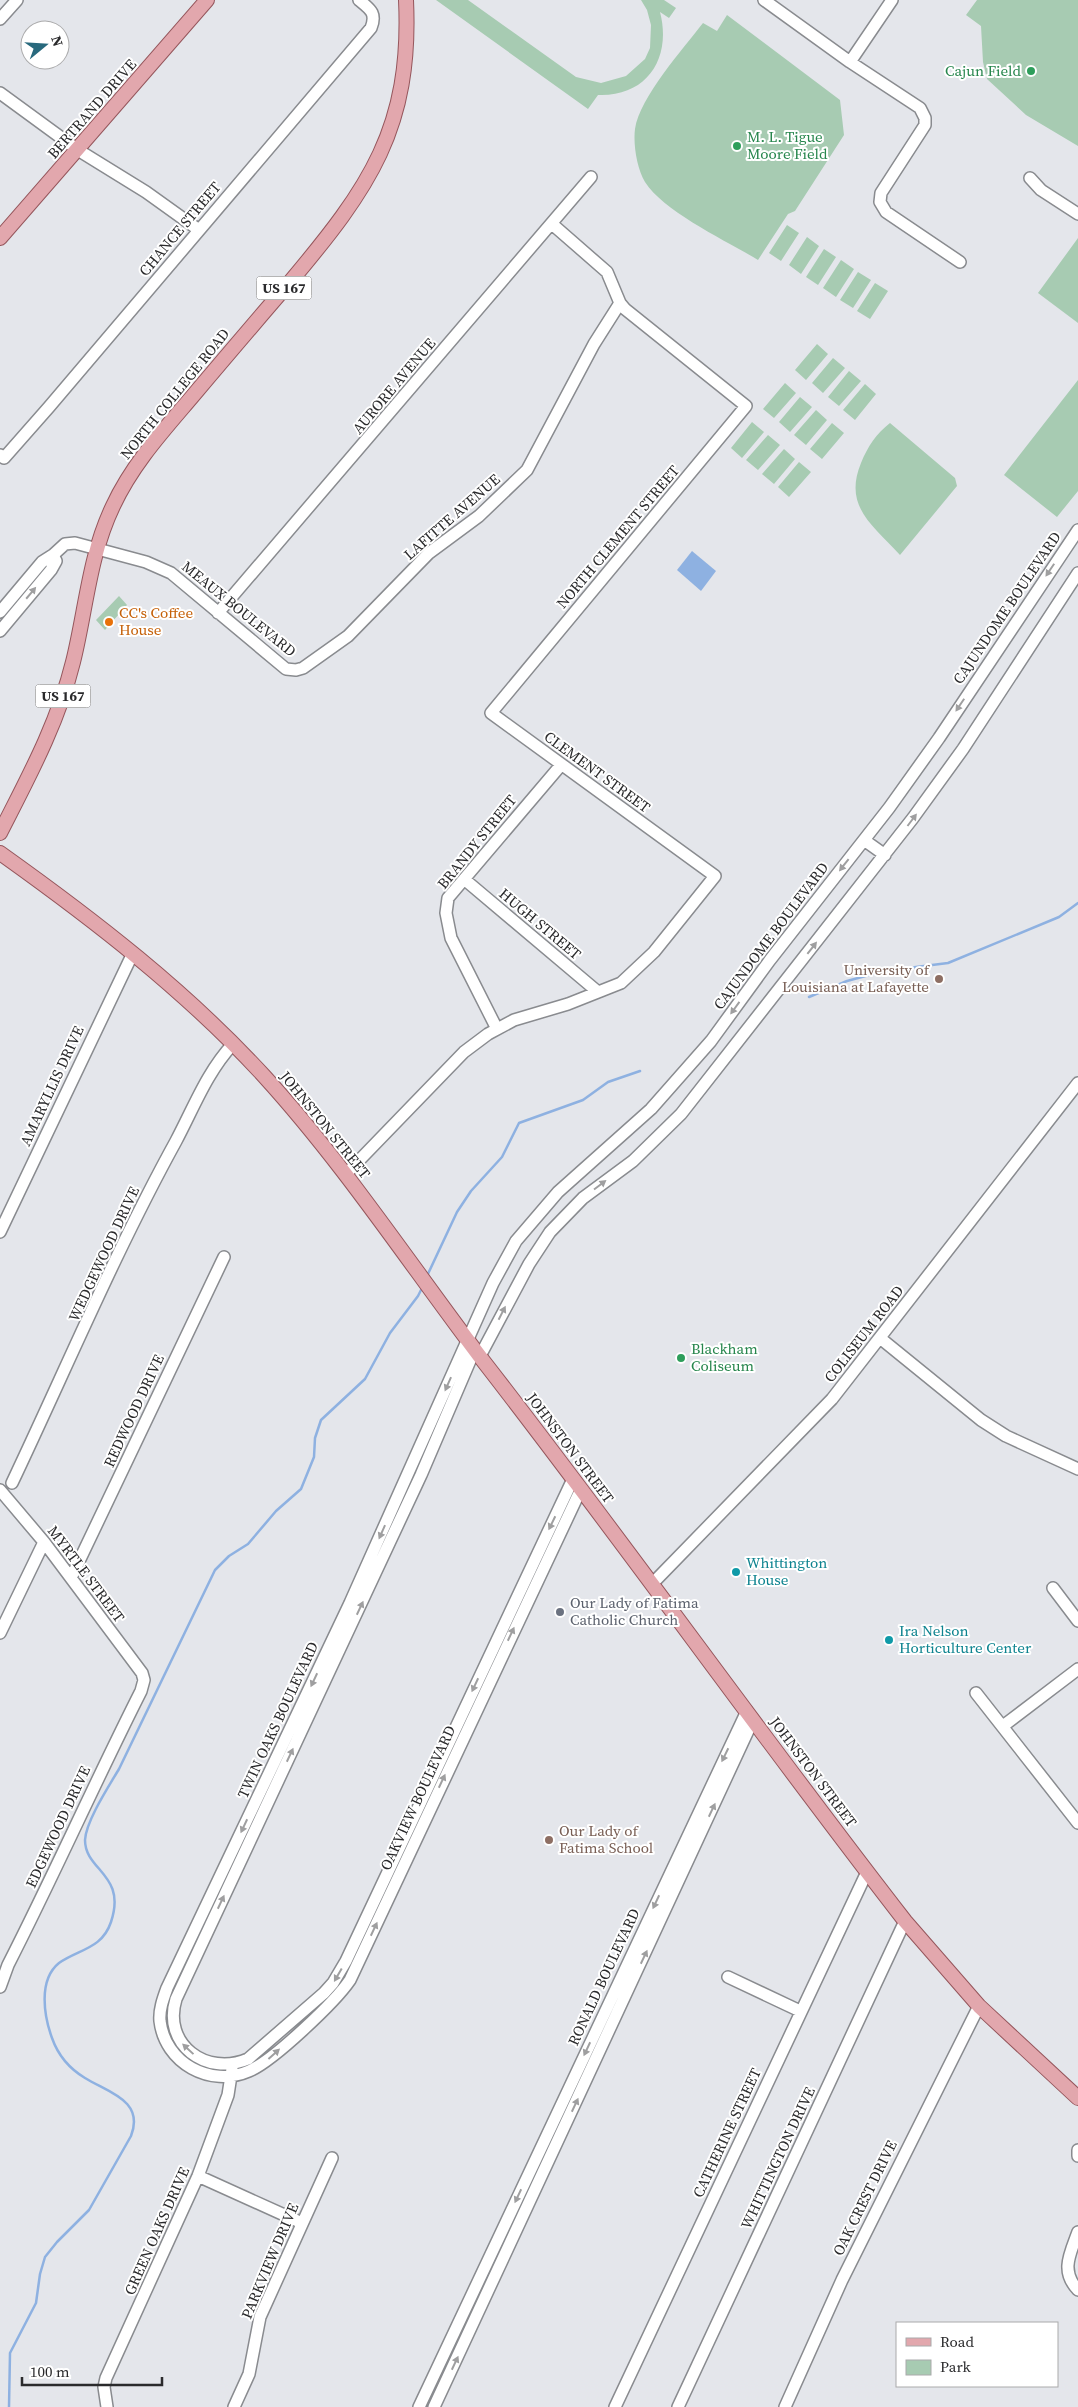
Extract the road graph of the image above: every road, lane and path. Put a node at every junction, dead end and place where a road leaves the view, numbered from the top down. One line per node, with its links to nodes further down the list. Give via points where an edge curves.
1 (17, 0): 7 (street)
2 (207, 0): 10 (main road, BERTRAND DRIVE)
3 (359, 0): 15 (street, CHANCE STREET, via 374,16 371,28)
4 (406, 0): 21 (main road, NORTH COLLEGE ROAD / US 167, via 400,92 389,132 370,176 328,236 146,451 112,506)
5 (764, 0): 8 (street)
6 (892, 0): 8 (street)
7 (0, 19)
8 (850, 62): 17 (street, via 917,106 925,118 922,131 881,194 883,208)
9 (0, 92): 10 (street)
10 (78, 150): 15 (street); 16 (main road, BERTRAND DRIVE)
11 (591, 177): 14 (street, AURORE AVENUE)
12 (1030, 178): 13 (street)
13 (1078, 214)
14 (552, 224): 18 (street, via 607,272); 25 (street, AURORE AVENUE)
15 (199, 230): 19 (street, CHANCE STREET)
16 (0, 238)
17 (960, 262)
18 (620, 303): 27 (street, LAFITTE AVENUE, via 594,344 527,470 479,516 429,553 348,636); 28 (street, NORTH CLEMENT STREET, via 746,406)
19 (2, 457)
20 (1078, 530): 31 (street, CAJUNDOME BOULEVARD, one-way to 31, via 939,738)
21 (96, 548): 22 (street, MEAUX BOULEVARD, via 70,542); 25 (street, MEAUX BOULEVARD, via 163,569); 30 (main road, NORTH COLLEGE ROAD / US 167, via 66,689 38,757)
22 (53, 555): 24 (street, MEAUX BOULEVARD, via 42,562); 26 (street, one-way to 22, via 51,570 56,561)
23 (1078, 573): 33 (street, one-way to 23, via 963,749)
24 (0, 612)
25 (218, 613): 27 (street, MEAUX BOULEVARD, via 286,669)
26 (0, 631)
27 (296, 670)
28 (513, 686): 29 (street, CLEMENT STREET, via 491,712)
29 (561, 765): 34 (street, BRANDY STREET); 36 (street, CLEMENT STREET, via 715,876 633,974 615,987)
30 (0, 833)
31 (864, 840): 33 (street); 39 (street, CAJUNDOME BOULEVARD, one-way to 39)
32 (0, 853): 35 (main road, JOHNSTON STREET)
33 (885, 855): 40 (street, one-way to 33)
34 (464, 879): 36 (street, HUGH STREET); 37 (street, BRANDY STREET, via 448,898 446,913 451,938)
35 (133, 953): 38 (main road, JOHNSTON STREET); 43 (street, AMARYLLIS DRIVE)
36 (598, 992): 37 (street, via 522,1016)
37 (497, 1029): 42 (street, via 464,1052)
38 (233, 1044): 42 (main road, JOHNSTON STREET, via 291,1107); 48 (street, WEDGEWOOD DRIVE, via 202,1087 158,1174)
39 (693, 1062): 40 (street); 46 (street, CAJUNDOME BOULEVARD, via 651,1109 579,1171 536,1215 503,1263)
40 (710, 1076): 46 (street, one-way to 40, via 550,1232 582,1198 650,1146)
41 (1078, 1083): 45 (street, COLISEUM ROAD)
42 (345, 1175): 46 (main road, JOHNSTON STREET)
43 (0, 1232)
44 (224, 1257): 52 (street, REDWOOD DRIVE)
45 (880, 1338): 47 (street, via 981,1420 1006,1436); 53 (street, COLISEUM ROAD, via 817,1416)
46 (474, 1348): 49 (main road, JOHNSTON STREET); 73 (street, TWIN OAKS BOULEVARD, via 421,1475 176,1998 173,2020 182,2044 200,2058)
47 (1078, 1469)
48 (12, 1484)
49 (577, 1484): 53 (main road, JOHNSTON STREET); 73 (street, OAKVIEW BOULEVARD, via 350,1980 339,1995 267,2061 247,2072)
50 (0, 1490): 51 (street, MYRTLE STREET)
51 (44, 1542): 52 (street, MYRTLE STREET); 56 (street)
52 (71, 1578): 58 (street, MYRTLE STREET)
53 (652, 1584): 60 (main road, JOHNSTON STREET)
54 (1053, 1588): 55 (street)
55 (1078, 1620)
56 (0, 1633)
57 (1078, 1669): 61 (street)
58 (144, 1680): 69 (street, EDGEWOOD DRIVE)
59 (976, 1693): 61 (street)
60 (750, 1716): 63 (street, RONALD BOULEVARD, one-way to 63); 64 (street, RONALD BOULEVARD, one-way to 60); 65 (main road, JOHNSTON STREET)
61 (1003, 1726): 62 (street)
62 (1078, 1823)
63 (682, 1847): 64 (street); 68 (street, RONALD BOULEVARD, one-way to 68)
64 (692, 1853): 70 (street, RONALD BOULEVARD, one-way to 64)
65 (867, 1872): 66 (main road, JOHNSTON STREET); 72 (street, CATHERINE STREET)
66 (905, 1921): 71 (main road, JOHNSTON STREET); 93 (street, WHITTINGTON DRIVE)
67 (728, 1977): 72 (street)
68 (619, 1981): 70 (street); 75 (street, RONALD BOULEVARD, one-way to 75)
69 (0, 1987)
70 (630, 1987): 76 (street, RONALD BOULEVARD, one-way to 70)
71 (979, 2006): 74 (main road, JOHNSTON STREET); 94 (street, OAK CREST DRIVE, via 842,2280)
72 (800, 2011): 92 (street, CATHERINE STREET)
73 (232, 2070): 80 (street, GREEN OAKS DRIVE, via 224,2109)
74 (1078, 2098)
75 (555, 2116): 76 (street); 83 (street, RONALD BOULEVARD, one-way to 83)
76 (567, 2122): 84 (street, RONALD BOULEVARD)
77 (1078, 2150): 78 (street)
78 (1078, 2156)
79 (332, 2158): 81 (street, PARKVIEW DRIVE)
80 (198, 2176): 81 (street); 88 (street, GREEN OAKS DRIVE, via 106,2378)
81 (302, 2223): 89 (street, PARKVIEW DRIVE, via 260,2317 249,2374)
82 (1078, 2232): 85 (street, via 1067,2267 1068,2279)
83 (490, 2256): 84 (street); 86 (street, RONALD BOULEVARD)
84 (502, 2261): 87 (street, RONALD BOULEVARD, one-way to 84)
85 (1078, 2290)
86 (428, 2390): 87 (street); 90 (street, RONALD BOULEVARD)
87 (440, 2395): 91 (street, RONALD BOULEVARD)
88 (107, 2407)
89 (234, 2407)
90 (419, 2407)
91 (434, 2407)
92 (615, 2407)
93 (678, 2407)
94 (785, 2407)

